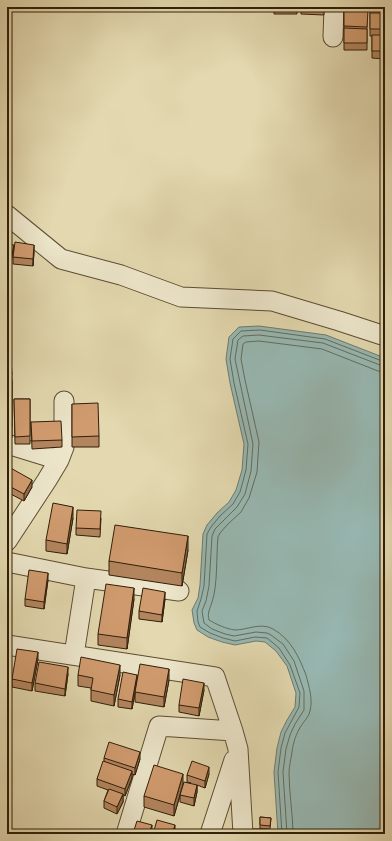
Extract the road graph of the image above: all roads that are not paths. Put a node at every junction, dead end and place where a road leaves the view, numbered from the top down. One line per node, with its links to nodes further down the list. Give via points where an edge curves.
1 (334, 7): 2 (street)
2 (333, 37)
3 (7, 215): 4 (street, via 61,260 121,275 181,297 272,301)
4 (385, 336)
5 (64, 401): 7 (street, via 64,447)
6 (7, 444): 7 (street)
7 (59, 460): 8 (street)
8 (7, 541)
9 (7, 562): 10 (street)
10 (86, 578): 11 (street); 13 (street)
11 (179, 591)
12 (7, 645): 13 (street)
13 (74, 655): 14 (street, via 215,677)
14 (236, 740): 15 (street, via 160,726); 16 (street); 17 (street)
15 (126, 834)
16 (210, 834)
17 (243, 834)

